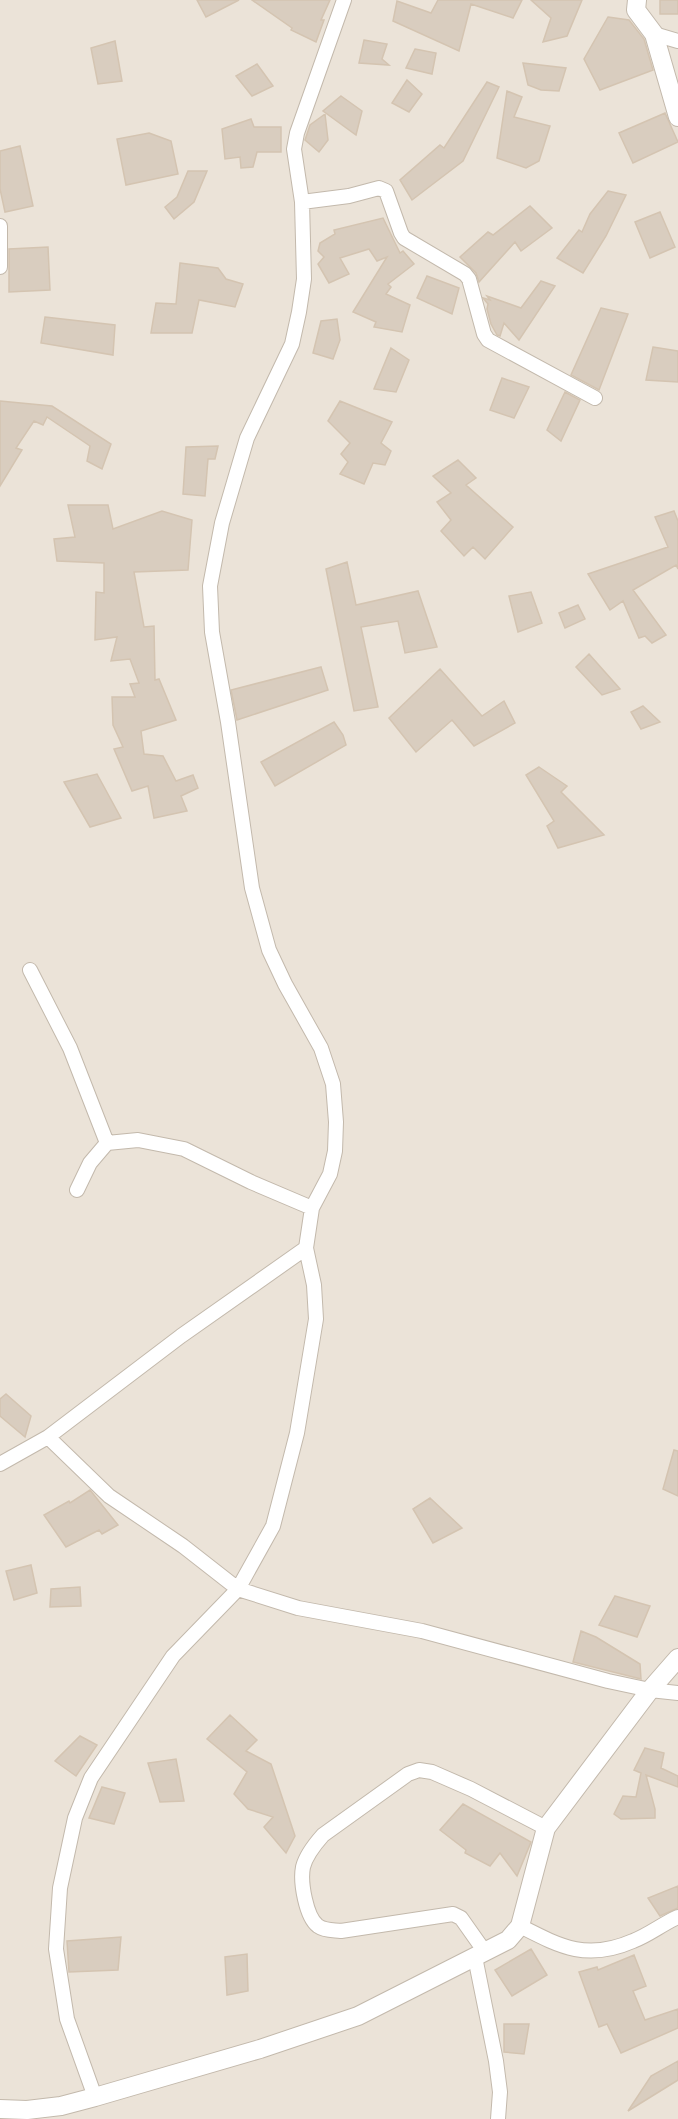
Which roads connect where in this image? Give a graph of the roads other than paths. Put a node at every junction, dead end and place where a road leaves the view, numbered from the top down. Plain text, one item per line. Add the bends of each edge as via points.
1 (344, 0) edge
2 (637, 0) edge
3 (654, 34) junction
4 (678, 40) edge
5 (678, 117) edge
6 (302, 202) junction
7 (0, 226) edge
8 (0, 267) edge
9 (595, 398) dead end
10 (30, 970) dead end
11 (107, 1143) junction
12 (77, 1190) dead end
13 (312, 1208) junction
14 (306, 1248) junction
15 (48, 1437) junction
16 (0, 1464) edge
17 (238, 1589) junction
18 (678, 1658) edge
19 (650, 1690) junction
20 (678, 1693) edge
21 (546, 1828) junction
22 (678, 1917) edge
23 (520, 1926) junction
24 (480, 1955) junction
25 (95, 2097) junction
26 (0, 2109) edge
27 (63, 2113) edge
28 (498, 2119) edge

1 - 6 street via 297,133 294,149
2 - 3 street via 636,10
3 - 4 street
3 - 5 street
6 - 9 street via 379,188 386,191 404,238 469,279 488,340
6 - 13 street via 304,279 292,344 247,438 222,523 210,586 212,632 252,888 269,950 321,1048 333,1084 335,1151 330,1174
7 - 8 street
10 - 11 street via 70,1048
11 - 12 street via 90,1163
11 - 13 street via 138,1140 184,1149
13 - 14 street
14 - 15 street
14 - 17 street via 316,1319 297,1433 273,1526
15 - 16 street
15 - 17 street via 109,1496
17 - 19 street via 298,1608 422,1632
17 - 25 street via 173,1656 91,1778 75,1818 60,1888 56,1949 67,2019
18 - 19 street
19 - 20 street
19 - 21 street
21 - 23 street
21 - 24 street via 471,1789 419,1770 323,1835 312,1848 303,1866 302,1886 316,1925 341,1931 453,1914 461,1918
22 - 23 street via 634,1941 596,1951 558,1946
23 - 24 street via 508,1940
24 - 25 street via 358,2016
24 - 28 street via 500,2092
25 - 27 street
26 - 27 street

